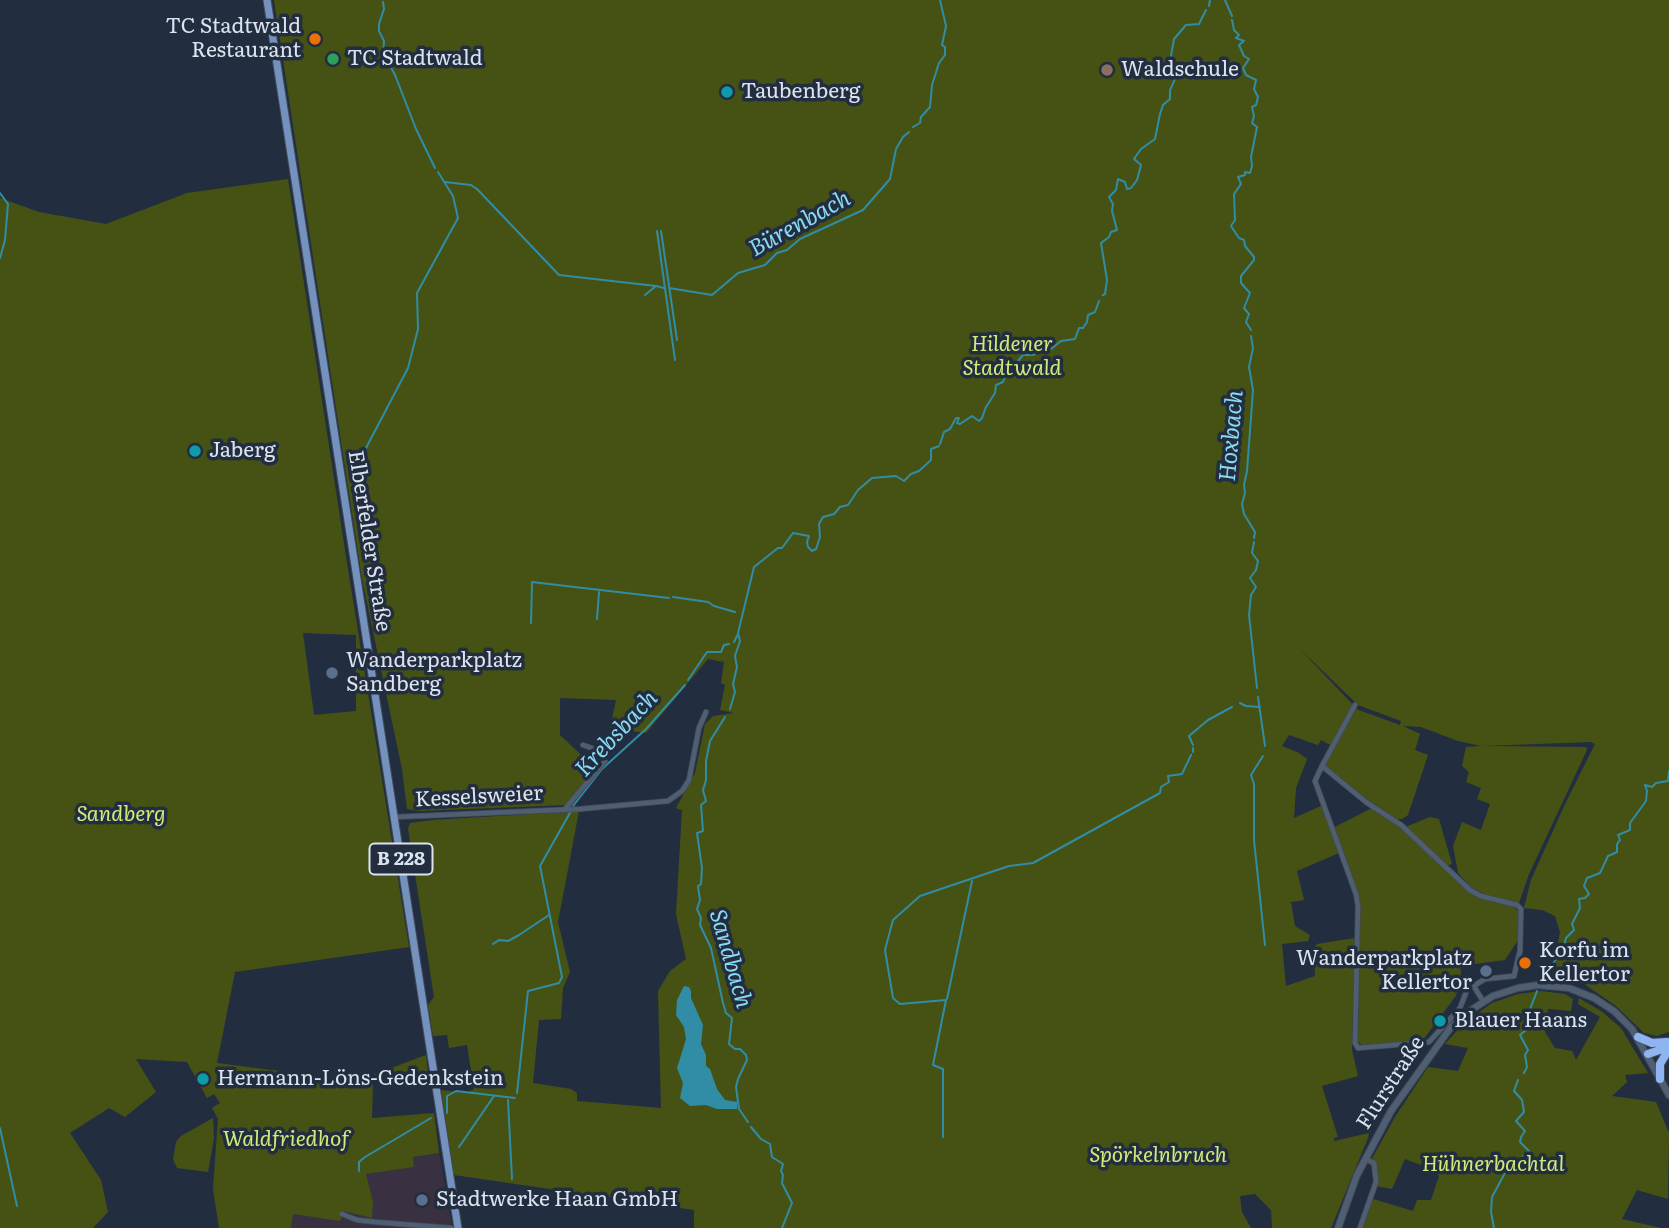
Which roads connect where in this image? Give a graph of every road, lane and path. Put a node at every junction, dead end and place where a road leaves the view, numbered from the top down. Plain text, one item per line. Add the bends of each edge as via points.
1 (267, 0) edge
2 (1355, 705) dead end
3 (706, 712) dead end
4 (583, 745) dead end
5 (1322, 766) junction
6 (564, 809) junction
7 (395, 817) junction
8 (1474, 985) junction
9 (1483, 1001) junction
10 (1638, 1037) junction
11 (1668, 1045) edge
12 (1647, 1052) junction
13 (1660, 1079) junction
14 (1669, 1095) edge
15 (1365, 1158) junction
16 (342, 1214) dead end
17 (451, 1228) edge
18 (458, 1228) edge
19 (1338, 1228) edge
20 (1360, 1228) edge

1 - 7 main road, Elberfelder Straße / B 228
2 - 5 street
3 - 6 street, Kesselsweier via 689,780 676,796 659,803
4 - 6 street, Kesselsweier via 603,752 605,761
5 - 8 street via 1401,825 1471,890 1521,909 1514,976
5 - 8 street via 1315,781 1358,906 1356,1047 1429,1042
6 - 7 street, Kesselsweier
7 - 18 main road, Elberfelder Straße / B 228
8 - 9 street
9 - 10 main road, Flurstraße via 1528,985 1569,988 1602,1003
9 - 15 main road, Flurstraße via 1439,1041
10 - 11 highway
10 - 12 main road, Flurstraße
11 - 12 highway
11 - 13 highway
12 - 13 main road, Flurstraße
13 - 14 main road, Flurstraße
15 - 19 main road, Flurstraße
15 - 20 street via 1374,1163 1376,1182
16 - 17 street via 357,1220

